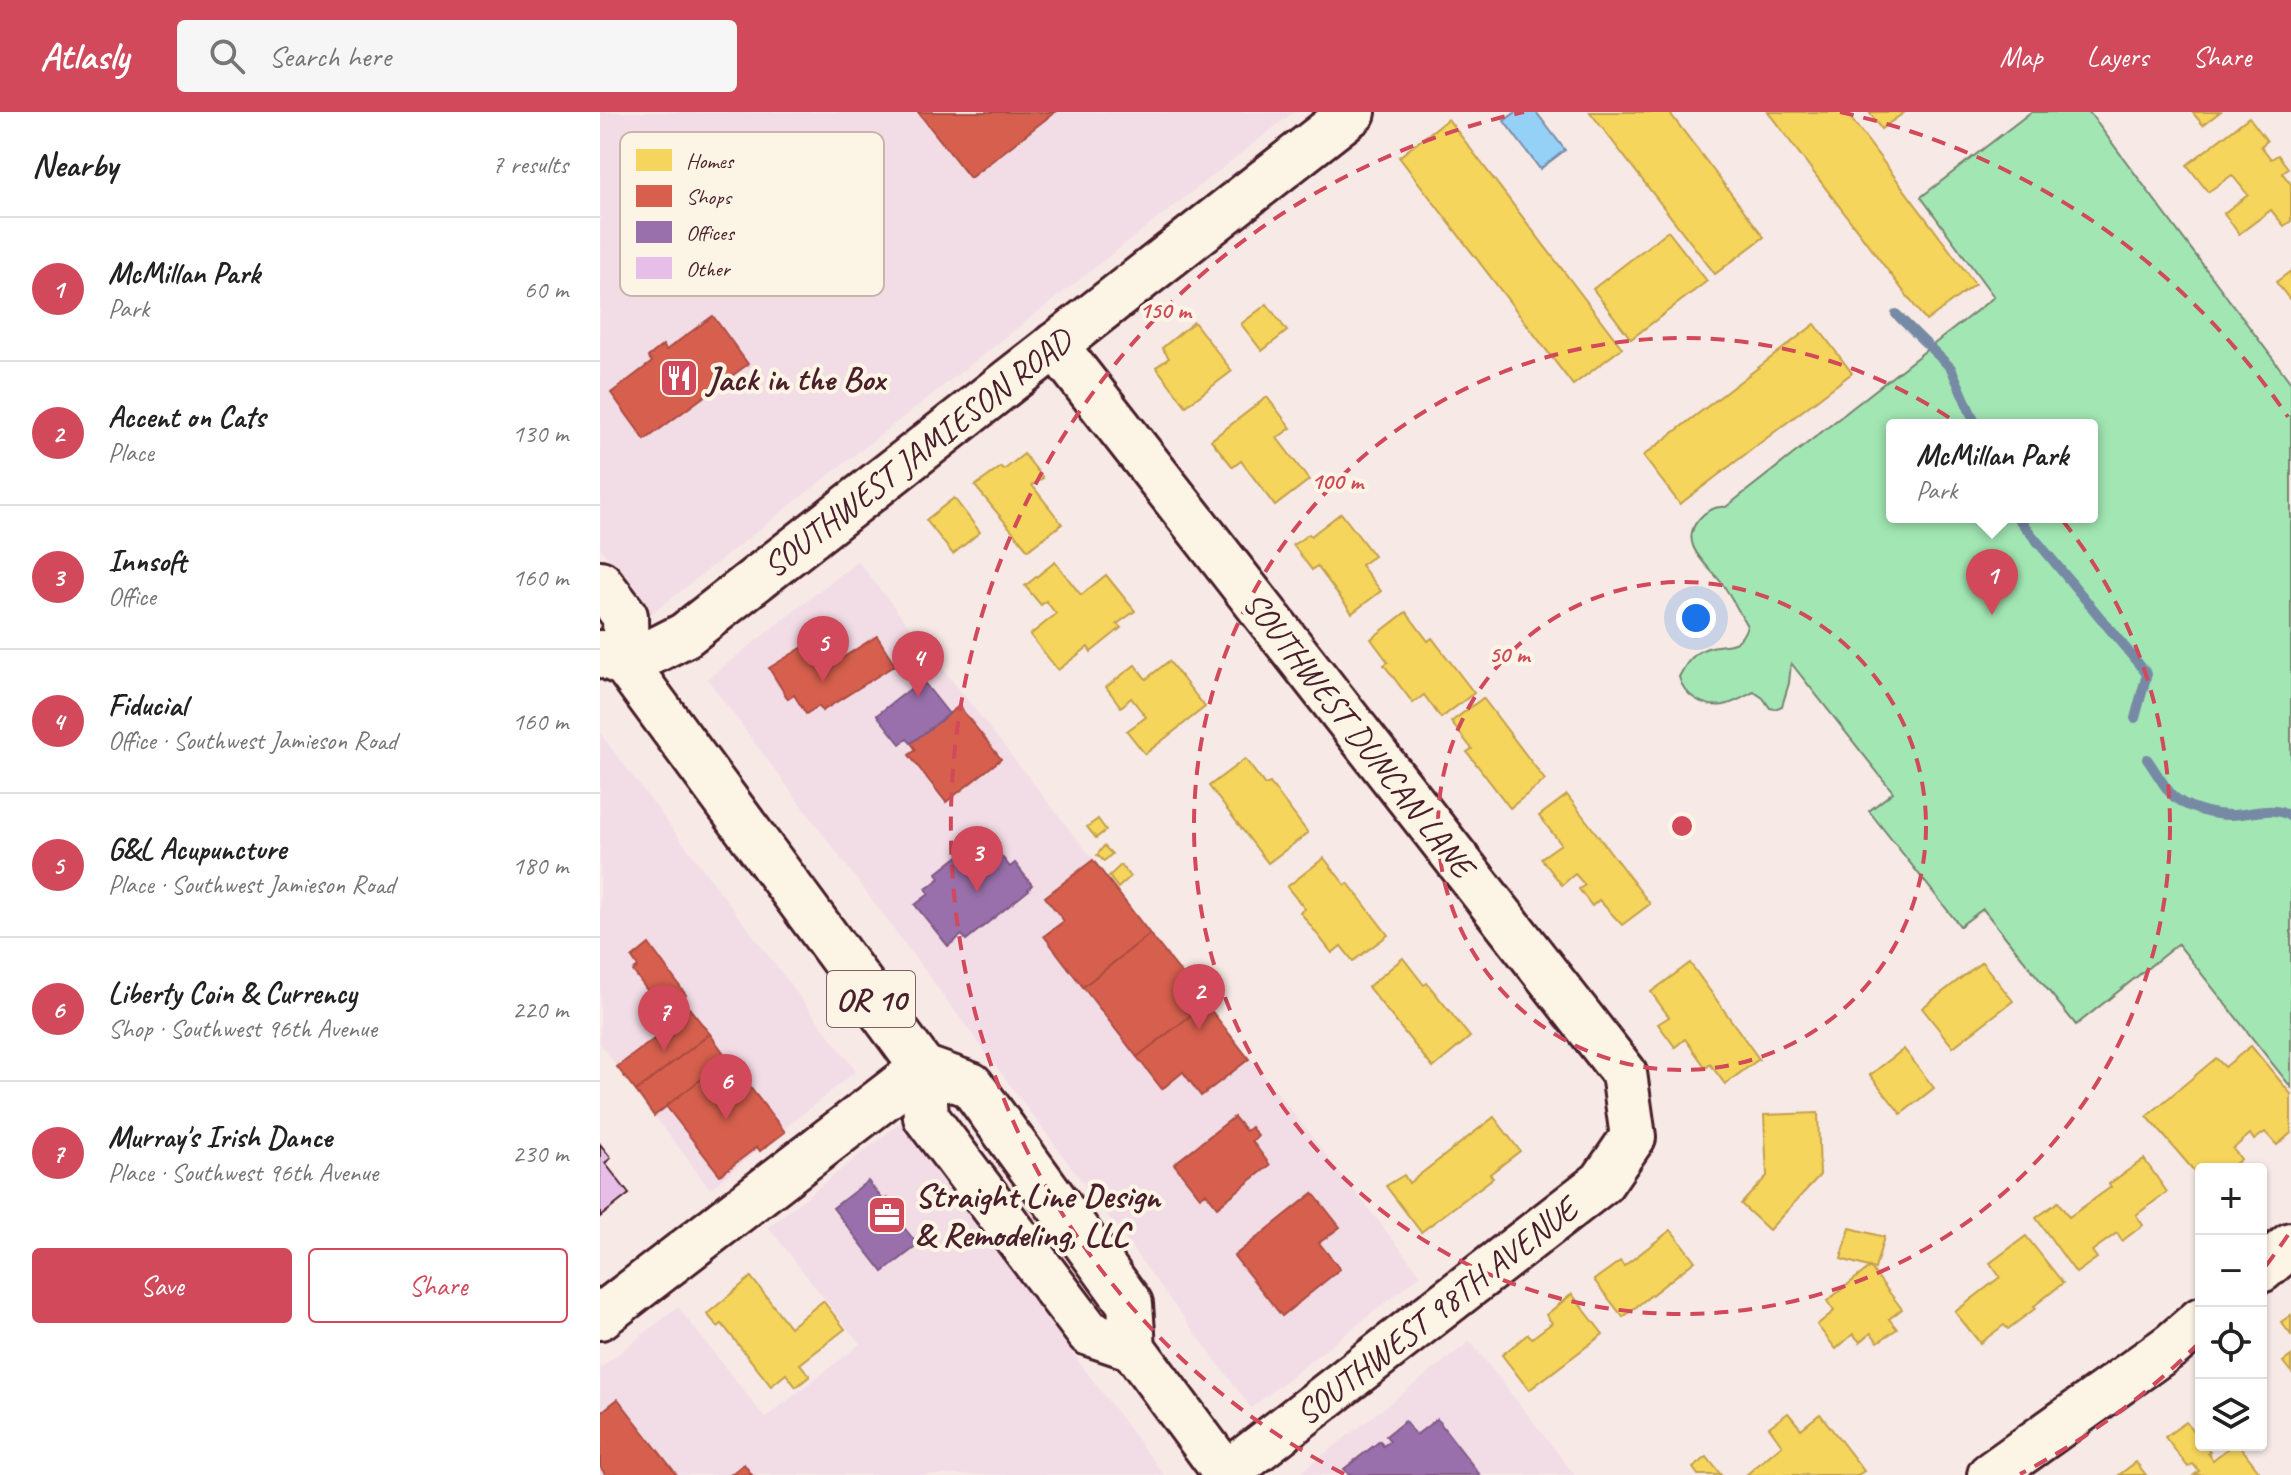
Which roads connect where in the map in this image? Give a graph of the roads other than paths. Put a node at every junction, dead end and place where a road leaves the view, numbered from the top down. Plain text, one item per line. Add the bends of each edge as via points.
1 (1353, 112) edge
2 (1055, 345) junction
3 (600, 583) edge
4 (613, 659) edge
5 (923, 1068) junction
6 (1633, 1137) joint
7 (2291, 1245) edge
8 (2267, 1265) edge
9 (600, 1317) edge
10 (2195, 1325) edge
11 (1226, 1474) edge
12 (1990, 1475) edge

1 - 2 street, SOUTHWEST JAMIESON ROAD
2 - 4 street, SOUTHWEST JAMIESON ROAD via 685,635
2 - 6 street, SOUTHWEST DUNCAN LANE via 1624,1073
3 - 4 street via 625,616
4 - 5 street, OR 10
5 - 9 street
5 - 11 street, OR 10 via 971,1085 1130,1304 1133,1348
6 - 11 street, SOUTHWEST 98TH AVENUE via 1602,1182
7 - 8 street
10 - 12 street

